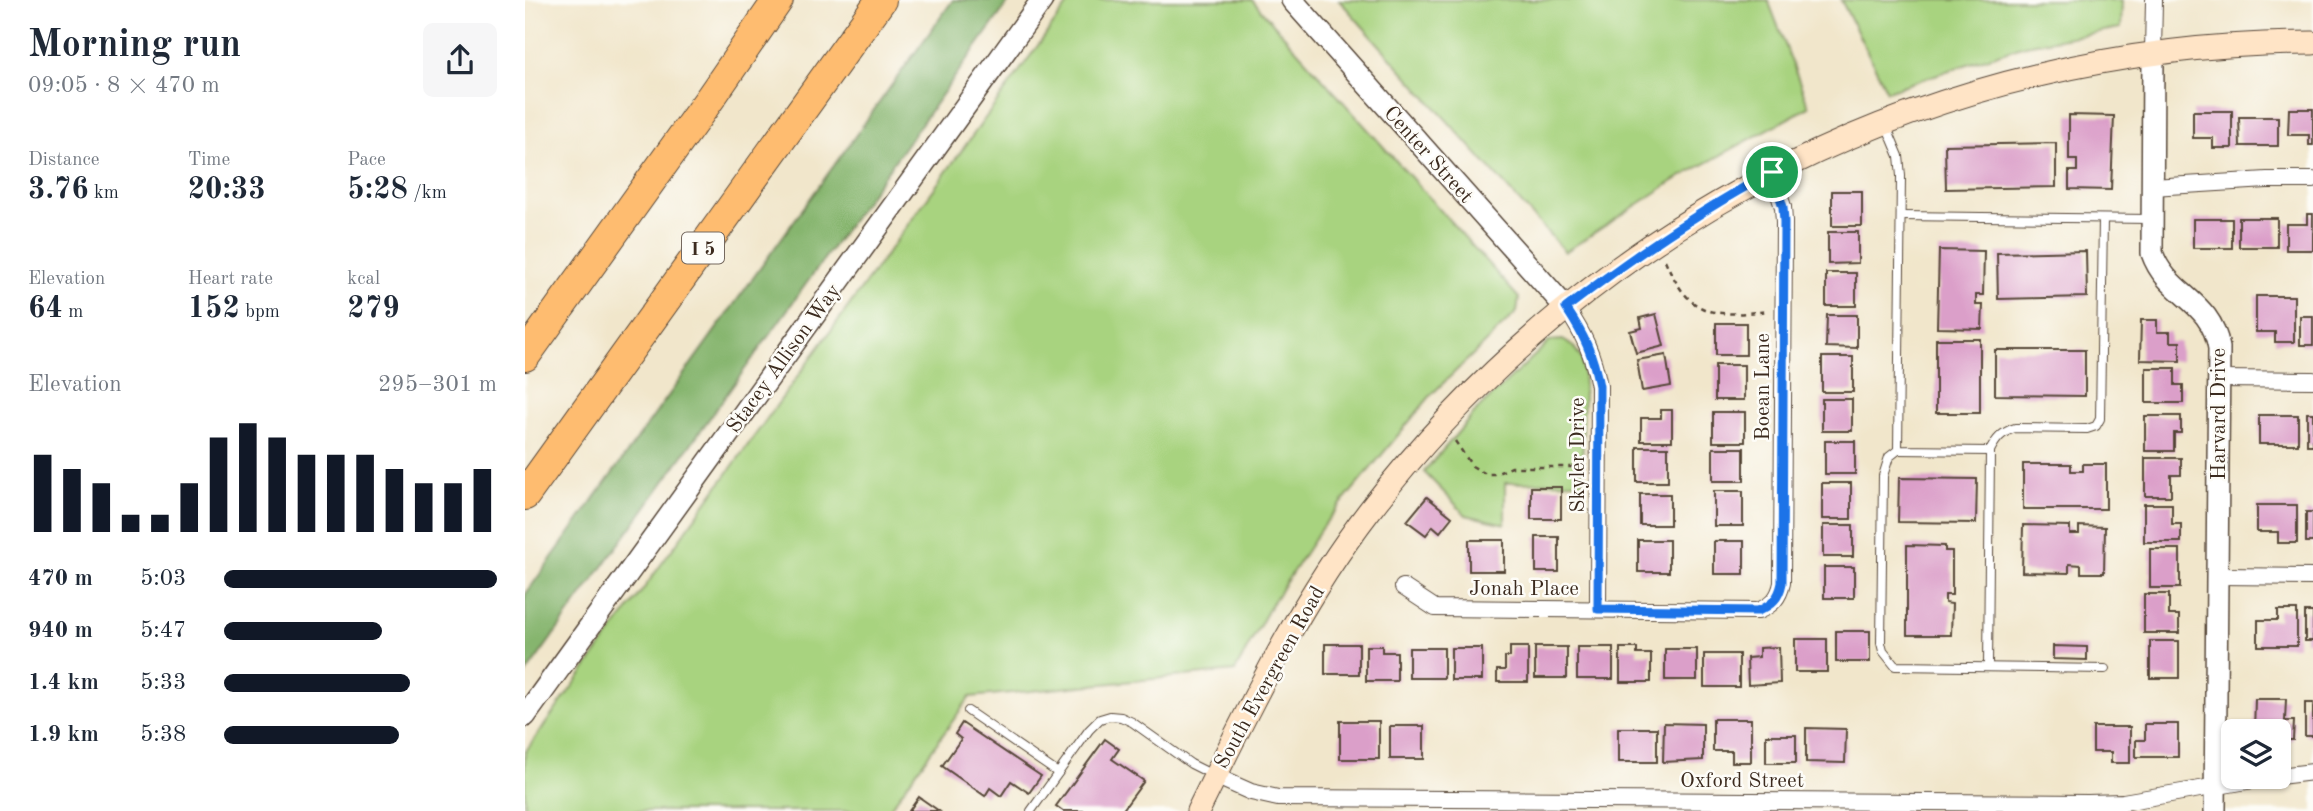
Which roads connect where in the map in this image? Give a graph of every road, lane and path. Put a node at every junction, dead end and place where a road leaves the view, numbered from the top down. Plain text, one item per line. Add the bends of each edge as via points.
1 (778, 0) edge
2 (881, 0) edge
3 (1042, 0) edge
4 (1292, 0) edge
5 (2154, 0) edge
6 (2313, 43) edge
7 (2153, 53) junction
8 (1884, 123) junction
9 (1772, 172) junction
10 (2313, 180) edge
11 (2152, 187) junction
12 (1901, 216) junction
13 (2103, 219) junction
14 (2151, 219) junction
15 (1657, 241) junction
16 (1566, 308) junction
17 (1784, 309) junction
18 (525, 356) edge
19 (2219, 379) junction
20 (2313, 380) edge
21 (1441, 426) junction
22 (1898, 450) junction
23 (1990, 450) junction
24 (1598, 467) junction
25 (525, 495) edge
26 (2218, 576) junction
27 (2313, 577) edge
28 (1403, 587) dead end
29 (1774, 602) joint
30 (1598, 609) junction
31 (1988, 667) junction
32 (2105, 669) dead end
33 (968, 710) dead end
34 (525, 716) edge
35 (2313, 772) edge
36 (1058, 773) junction
37 (2291, 775) edge
38 (1215, 776) junction
39 (2221, 786) edge
40 (2215, 787) junction
41 (1528, 805) edge
42 (1031, 811) edge
43 (1198, 811) edge
44 (2215, 811) edge

1 - 18 highway
2 - 25 highway, I 5
3 - 34 street, Stacey Allison Way
4 - 16 street, Center Street
5 - 7 street, Harvard Drive
6 - 7 main road, South Evergreen Road
7 - 8 main road, South Evergreen Road via 1986,88
7 - 11 street, Harvard Drive
8 - 9 main road, South Evergreen Road
8 - 12 lane via 1899,156
9 - 15 main road, South Evergreen Road
9 - 17 street, Boean Lane via 1783,207
10 - 11 street
11 - 14 street, Harvard Drive
12 - 13 lane
12 - 22 lane
13 - 14 lane
13 - 23 lane via 2100,419 2087,429 2006,430
14 - 19 street, Harvard Drive via 2156,265 2210,319 2216,333
15 - 16 main road, South Evergreen Road
15 - 17 path via 1673,279 1698,307 1733,314
16 - 21 main road, South Evergreen Road
16 - 24 street, Skyler Drive via 1594,359 1599,386
17 - 29 street, Boean Lane via 1782,583
19 - 20 street
19 - 26 street, Harvard Drive
21 - 24 path via 1472,466 1486,474 1512,467
21 - 38 main road, South Evergreen Road via 1368,512 1324,576 1287,635
22 - 23 lane
22 - 31 lane via 1889,457 1883,476 1883,651 1895,666
23 - 31 lane
24 - 30 street, Skyler Drive
26 - 27 street
26 - 40 street, Harvard Drive
28 - 30 street, Jonah Place via 1435,608
29 - 30 street, Jonah Place via 1758,611
31 - 32 lane
33 - 36 lane
35 - 37 street
36 - 38 lane via 1089,730 1110,716 1132,722
36 - 42 lane
38 - 41 street, Oxford Street via 1278,798
38 - 43 main road, South Evergreen Road
39 - 40 street, Oxford Street
40 - 41 street, Oxford Street via 2088,803
40 - 44 street, Harvard Drive

